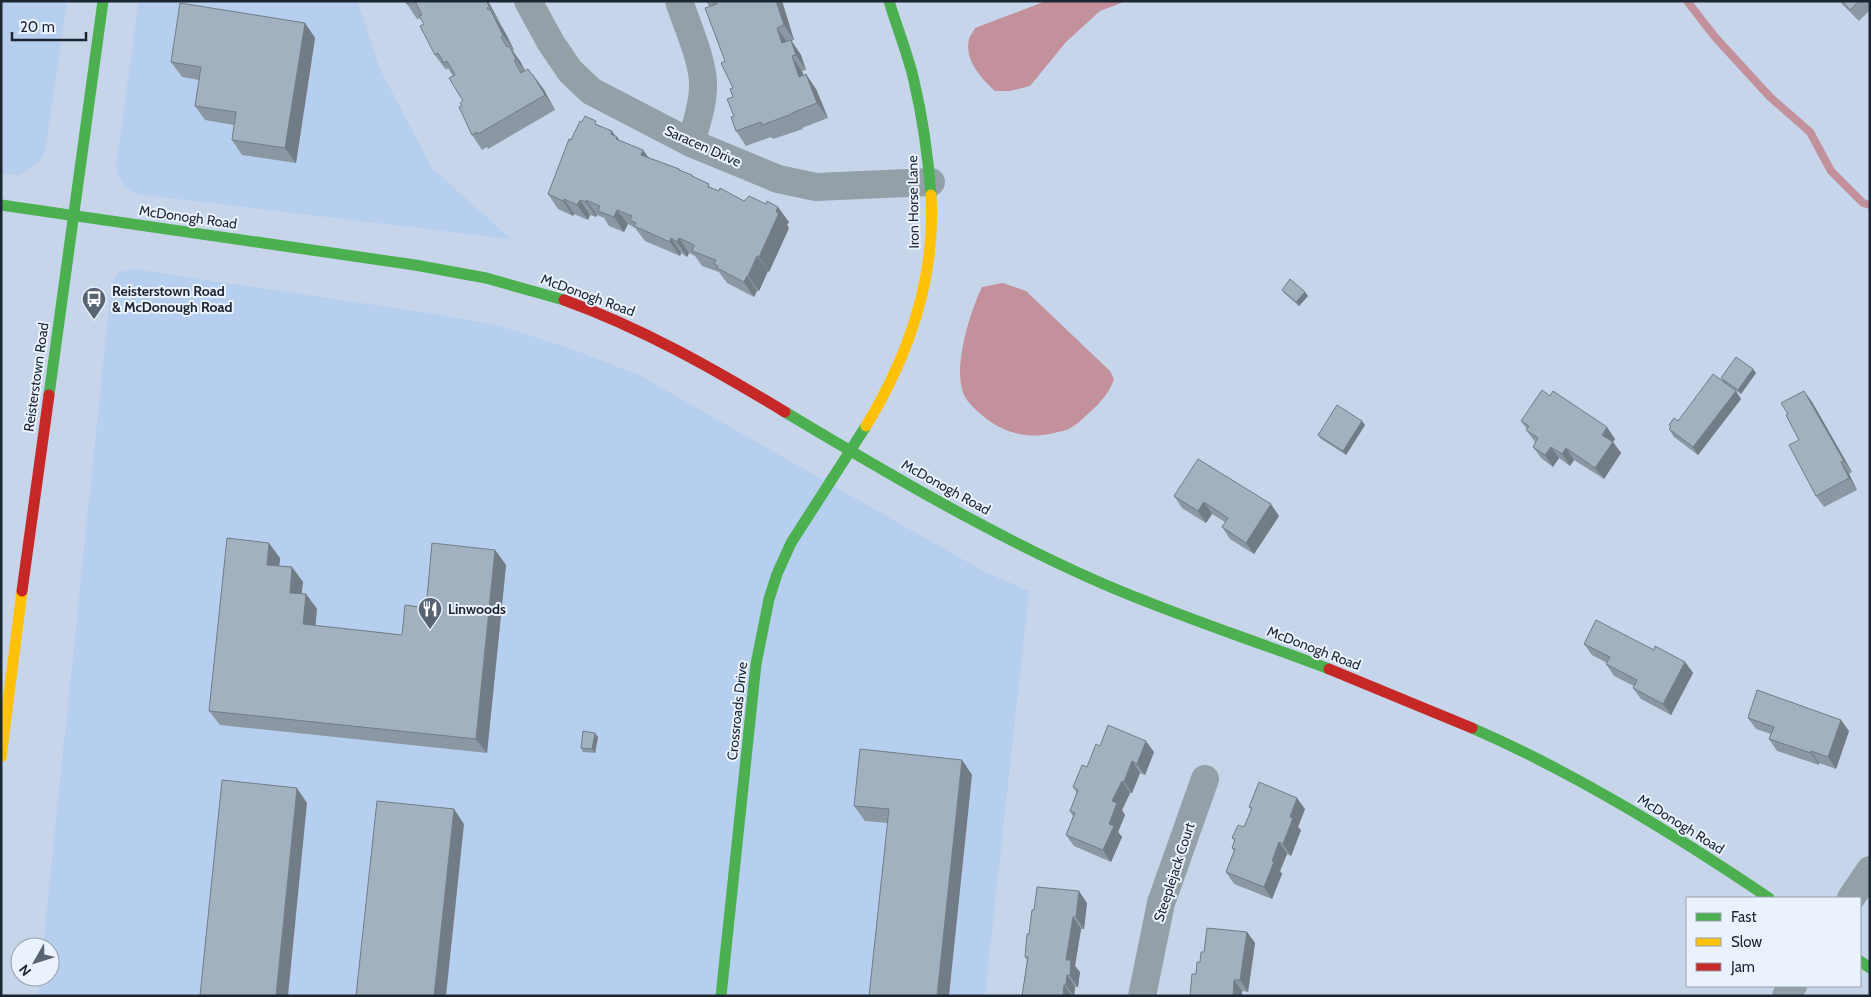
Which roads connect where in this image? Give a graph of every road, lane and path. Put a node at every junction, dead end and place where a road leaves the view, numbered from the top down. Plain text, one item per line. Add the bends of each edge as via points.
1 (103, 1) edge
2 (528, 1) edge
3 (679, 1) edge
4 (889, 1) edge
5 (691, 143) junction
6 (931, 182) junction
7 (1, 205) edge
8 (74, 216) junction
9 (850, 450) junction
10 (1, 757) edge
11 (1205, 779) dead end
12 (1870, 870) edge
13 (1768, 897) edge
14 (1852, 897) edge
15 (722, 996) edge
16 (1142, 996) edge

1 - 8 main road, Reisterstown Road
2 - 5 street, Saracen Drive via 550,43 591,91
3 - 5 street via 703,84
4 - 6 main road, Iron Horse Lane via 914,80 925,130
5 - 6 street, Saracen Drive via 778,179 816,187
6 - 9 main road, Iron Horse Lane via 929,263 918,311 907,346 886,391
7 - 8 main road, McDonogh Road
8 - 9 main road, McDonogh Road via 478,276 550,295 652,336
8 - 10 main road, Reisterstown Road
9 - 13 main road, McDonogh Road via 1045,558 1126,593 1440,713 1506,743 1660,827
9 - 15 main road, Crossroads Drive via 796,532 781,563 763,627 756,664
11 - 16 street, Steeplejack Court via 1161,903
12 - 14 street

